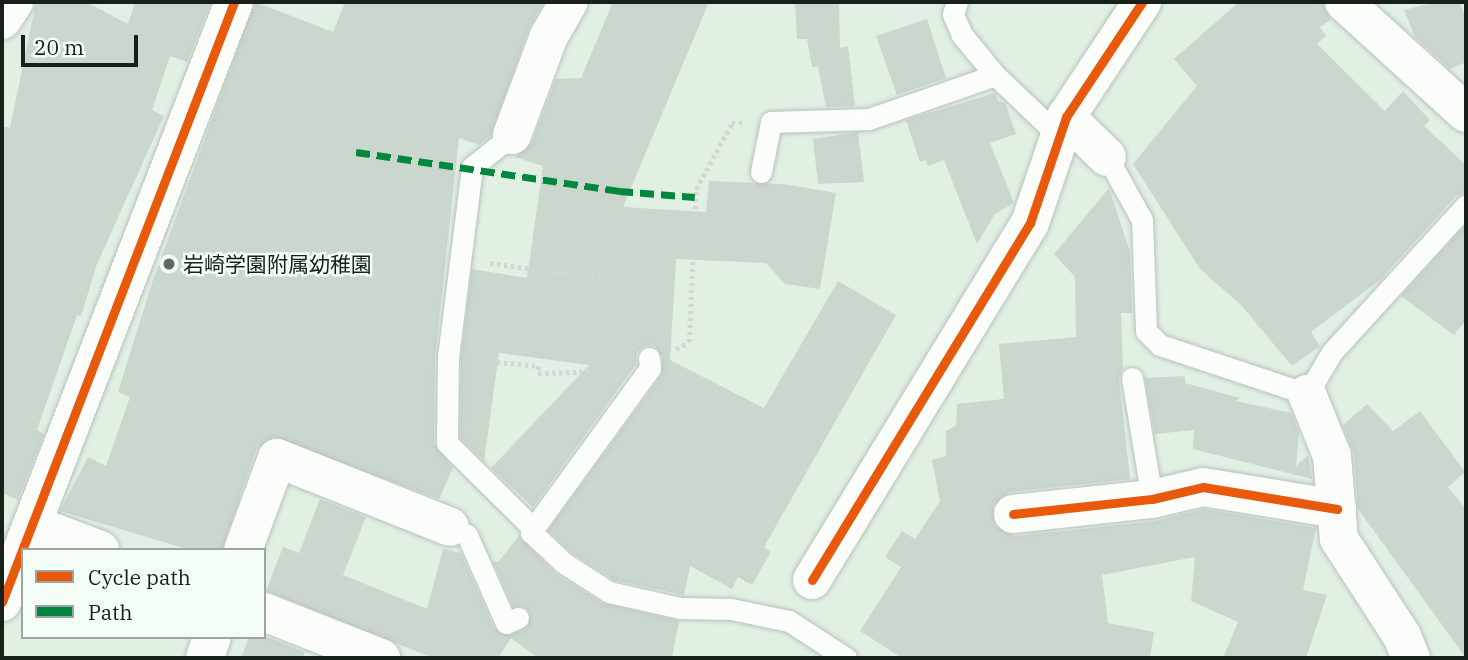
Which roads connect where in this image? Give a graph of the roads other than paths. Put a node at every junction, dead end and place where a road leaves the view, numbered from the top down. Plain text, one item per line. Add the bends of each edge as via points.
1 (14, 2) edge
2 (234, 2) edge
3 (569, 2) edge
4 (957, 2) edge
5 (1142, 2) edge
6 (1344, 2) edge
7 (2, 20) edge
8 (995, 75) junction
9 (1466, 113) edge
10 (1063, 127) junction
11 (513, 135) joint
12 (1107, 157) joint
13 (761, 172) dead end
14 (1466, 205) edge
15 (649, 363) road end
16 (1132, 378) dead end
17 (1307, 394) junction
18 (1152, 499) junction
19 (1336, 509) junction
20 (1013, 513) dead end
21 (32, 524) junction
22 (450, 527) joint
23 (534, 529) junction
24 (23, 548) edge
25 (95, 548) edge
26 (244, 548) edge
27 (21, 553) edge
28 (812, 580) dead end
29 (2, 602) edge
30 (266, 613) edge
31 (518, 618) dead end
32 (211, 639) edge
33 (205, 658) edge
34 (380, 658) edge
35 (846, 658) edge
36 (1411, 658) edge

1 - 7 street
2 - 21 street
3 - 11 street via 549,36
4 - 8 lane via 953,14 962,35
5 - 10 street
6 - 9 street
8 - 10 lane
8 - 13 lane via 869,119 771,122
10 - 12 street
10 - 28 street via 1030,223
11 - 23 lane via 471,167 448,357 447,443
12 - 17 lane via 1142,220 1146,331 1160,345
14 - 17 lane via 1332,352
15 - 23 lane
16 - 18 lane
17 - 19 street via 1332,456
18 - 19 street via 1203,487
18 - 20 street
19 - 36 street via 1339,539
21 - 24 street
21 - 25 street
22 - 26 street via 277,458
22 - 31 lane via 467,535 506,623
23 - 35 lane via 531,533 564,563 609,592 680,608 731,609 789,621
27 - 29 street
30 - 34 street
32 - 33 street

